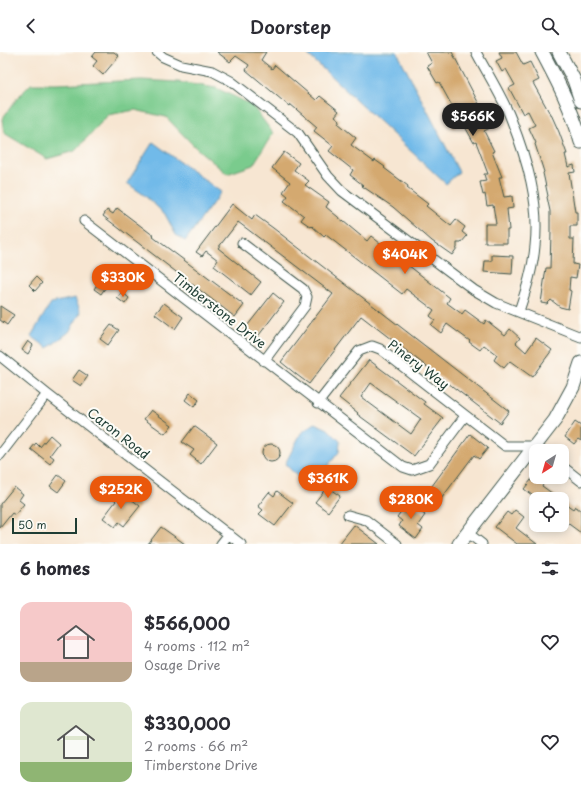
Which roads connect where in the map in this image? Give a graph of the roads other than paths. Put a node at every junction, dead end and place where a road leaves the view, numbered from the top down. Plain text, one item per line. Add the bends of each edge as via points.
1 (157, 52) edge
2 (476, 52) edge
3 (542, 52) edge
4 (559, 52) edge
5 (577, 78) edge
6 (561, 87) junction
7 (581, 101) edge
8 (581, 142) edge
9 (84, 221) dead end
10 (242, 243) dead end
11 (519, 311) junction
12 (581, 337) edge
13 (0, 356) edge
14 (264, 361) junction
15 (581, 363) edge
16 (47, 394) junction
17 (318, 403) junction
18 (465, 416) junction
19 (541, 444) edge
20 (529, 447) edge
21 (0, 455) edge
22 (529, 460) edge
23 (569, 472) edge
24 (581, 481) edge
25 (348, 515) dead end
26 (468, 533) junction
27 (229, 534) junction
28 (222, 544) edge
29 (241, 544) edge
30 (396, 544) edge
31 (459, 544) edge
32 (482, 544) edge

1 - 11 street via 181,65 212,71 232,81 298,133 328,176 342,191 474,290 496,303
2 - 11 street via 511,118 532,179 536,214 535,246 530,278
3 - 6 main road
4 - 5 main road
5 - 6 street
5 - 7 main road
6 - 8 main road
9 - 14 street, Timberstone Drive
10 - 14 street via 303,289 307,297 305,306
11 - 12 street
13 - 16 street, Caron Road
14 - 17 street
15 - 19 main road via 569,396
16 - 21 street
16 - 27 street, Caron Road
17 - 18 street via 403,467 412,470 429,464
17 - 18 street, Pinery Way via 359,351 372,346 380,349
18 - 20 street, Pinery Way via 505,446
22 - 26 main road
23 - 24 street
25 - 30 street via 366,520
26 - 31 main road
26 - 32 street
27 - 28 street
27 - 29 street, Caron Road

